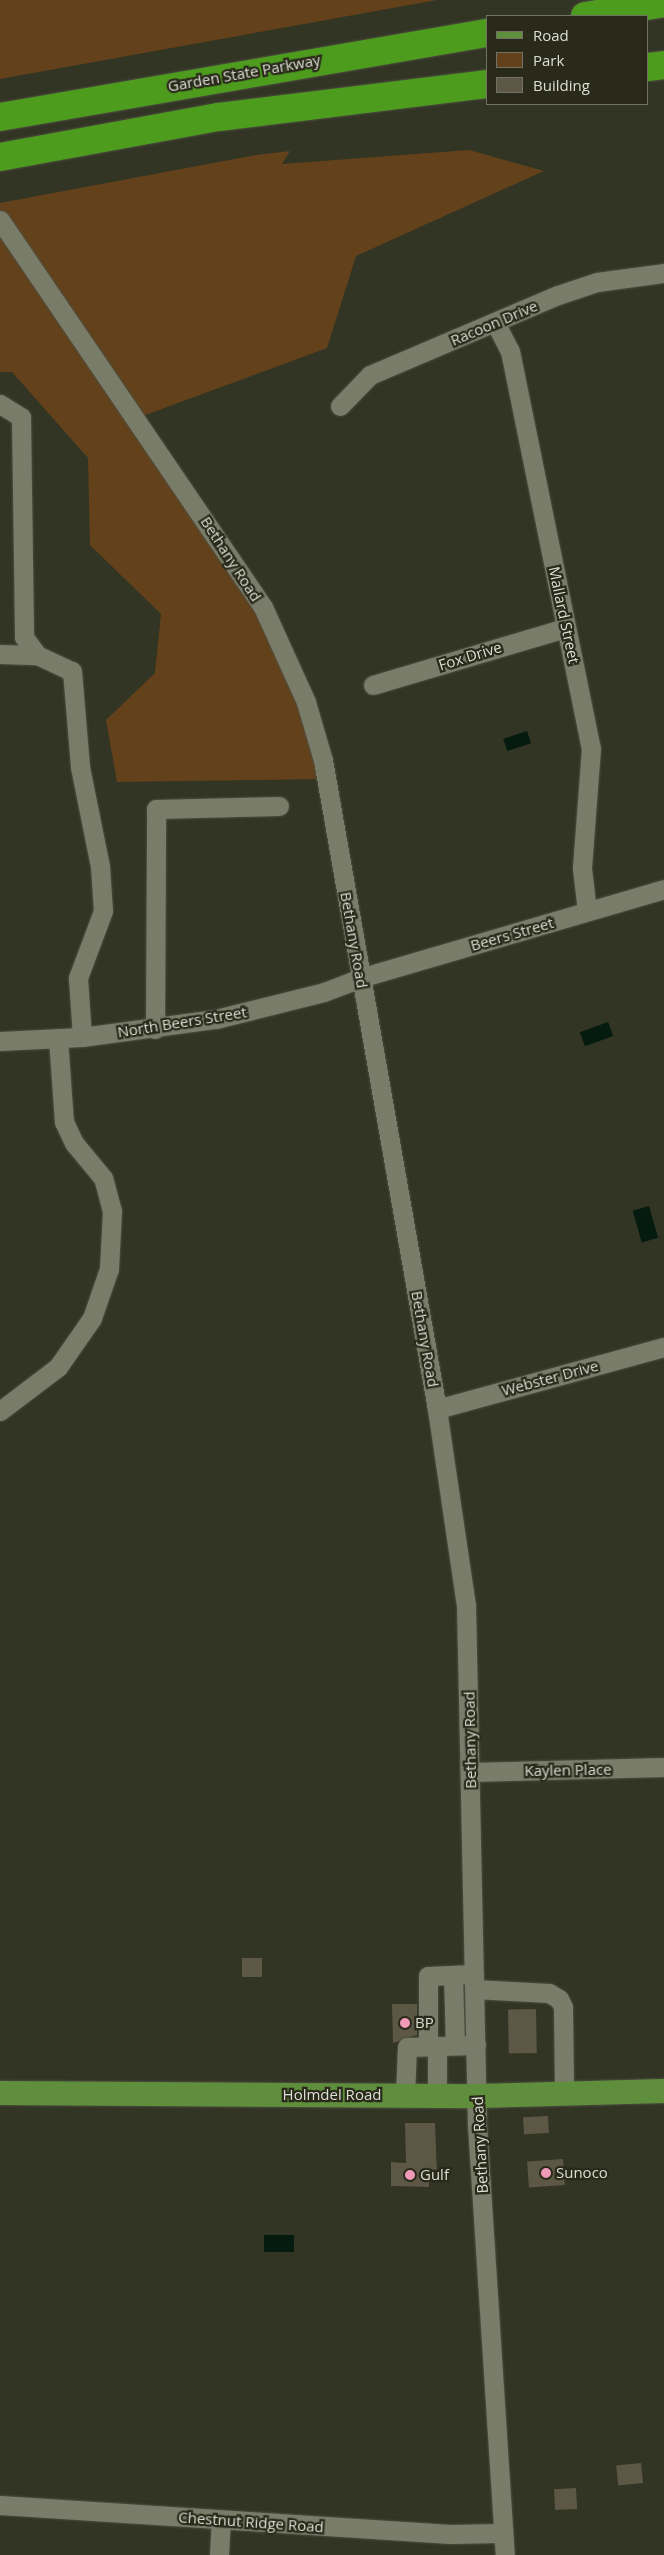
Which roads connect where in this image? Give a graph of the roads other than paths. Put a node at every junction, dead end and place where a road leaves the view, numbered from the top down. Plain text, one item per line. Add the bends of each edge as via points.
1 (664, 3) edge
2 (591, 15) edge
3 (487, 32) edge
4 (664, 65) edge
5 (649, 67) edge
6 (487, 84) edge
7 (0, 117) edge
8 (0, 158) edge
9 (0, 220) edge
10 (664, 273) edge
11 (496, 324) junction
12 (0, 404) edge
13 (340, 406) dead end
14 (566, 628) junction
15 (0, 654) edge
16 (37, 655) junction
17 (373, 686) dead end
18 (279, 806) dead end
19 (664, 889) edge
20 (587, 911) junction
21 (360, 978) junction
22 (155, 1029) junction
23 (82, 1037) junction
24 (58, 1038) junction
25 (0, 1041) edge
26 (664, 1347) edge
27 (437, 1409) junction
28 (0, 1411) edge
29 (664, 1767) edge
30 (471, 1772) junction
31 (453, 1975) junction
32 (474, 1981) junction
33 (476, 2045) junction
34 (440, 2046) junction
35 (664, 2091) edge
36 (0, 2092) edge
37 (564, 2093) junction
38 (405, 2096) junction
39 (437, 2096) junction
40 (477, 2096) junction
41 (0, 2506) edge
42 (221, 2520) junction
43 (503, 2533) junction
44 (219, 2555) edge
45 (505, 2555) edge

1 - 2 highway
3 - 7 highway, Garden State Parkway
4 - 5 highway
6 - 8 highway via 228,116
9 - 21 street, Bethany Road via 244,576 281,642 323,760
10 - 11 street, Racoon Drive via 579,287
11 - 13 street, Racoon Drive via 370,375
11 - 14 street, Mallard Street via 510,351
12 - 16 street via 20,417 24,637
14 - 17 street, Fox Drive
14 - 20 street, Mallard Street via 593,766 582,868
15 - 16 street
16 - 23 street via 72,671 80,767 100,866 103,911 78,978
18 - 22 street via 156,809
19 - 20 street, Beers Street
20 - 21 street, Beers Street
21 - 22 street, North Beers Street via 324,992
21 - 27 street, Bethany Road
22 - 23 street, North Beers Street
23 - 24 street, North Beers Street
24 - 25 street, North Beers Street
24 - 28 street via 64,1122 74,1143 103,1178 112,1211 109,1269 92,1318 58,1367
26 - 27 street, Webster Drive
27 - 30 street, Bethany Road via 466,1605
29 - 30 street, Kaylen Place
30 - 32 street, Bethany Road
31 - 32 street
31 - 34 street
31 - 34 street via 428,1976
32 - 33 street, Bethany Road
32 - 37 street via 548,1993 559,1999 563,2007
33 - 34 street
33 - 40 street, Bethany Road
34 - 38 street via 406,2047
34 - 39 street
35 - 37 main road, Holmdel Road
36 - 38 main road, Holmdel Road
37 - 40 main road, Holmdel Road
38 - 39 main road, Holmdel Road
39 - 40 main road, Holmdel Road
40 - 43 street, Bethany Road
41 - 42 street, Chestnut Ridge Road
42 - 43 street, Chestnut Ridge Road via 450,2534
42 - 44 street
43 - 45 street, Bethany Road

